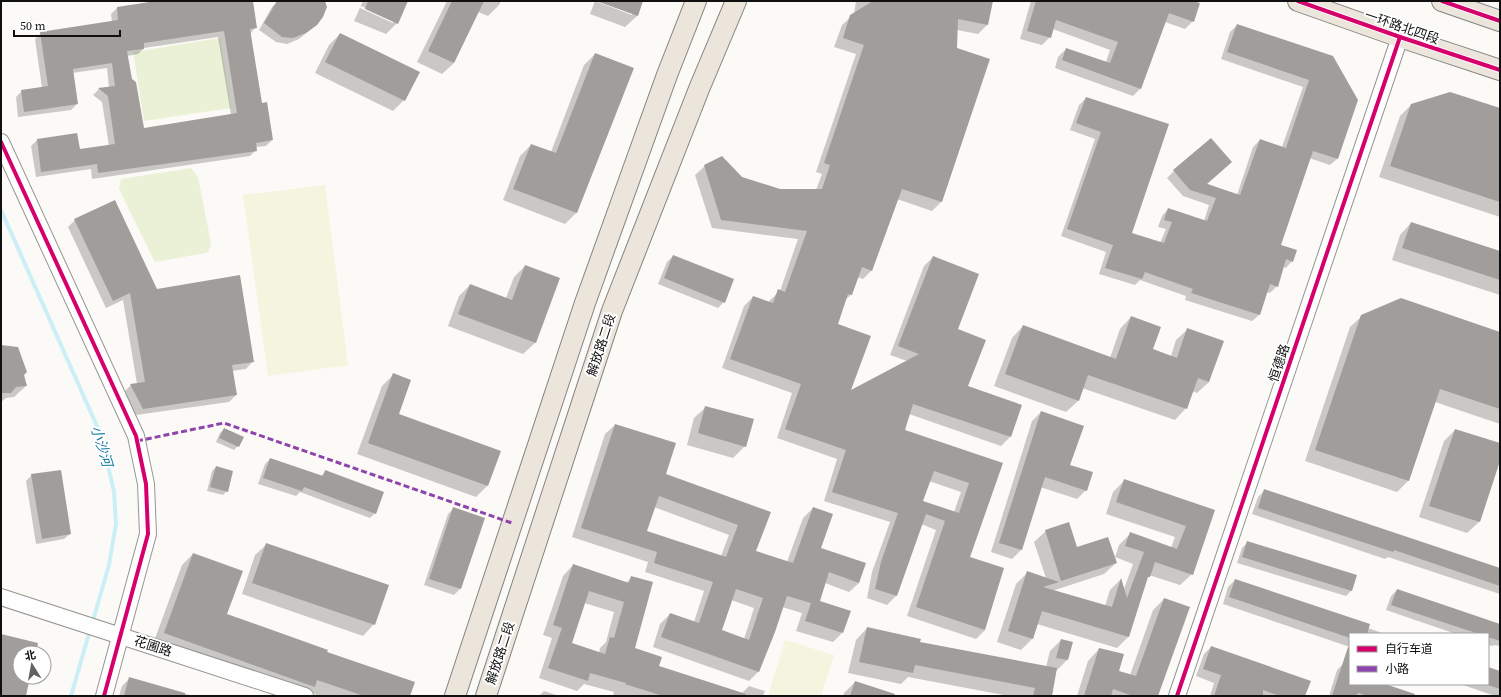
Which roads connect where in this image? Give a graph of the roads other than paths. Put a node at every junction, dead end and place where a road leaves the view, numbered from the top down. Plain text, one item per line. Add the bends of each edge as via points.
1 (696, 1) edge
2 (736, 1) edge
3 (1298, 1) edge
4 (1442, 1) edge
5 (1500, 22) edge
6 (1400, 37) junction
7 (1500, 70) edge
8 (1, 142) edge
9 (1, 597) edge
10 (115, 633) junction
11 (104, 696) edge
12 (306, 696) edge
13 (455, 696) edge
14 (486, 696) edge
15 (1177, 696) edge

1 - 13 main road via 585,303
2 - 14 main road, 解放路二段 via 612,311
3 - 6 main road, 一环路北四段
4 - 5 main road
6 - 7 main road, 一环路北四段
6 - 15 street, 恒德路
8 - 10 street via 136,436 146,484 148,534
9 - 10 street, 花圃路
10 - 11 street
10 - 12 street, 花圃路

